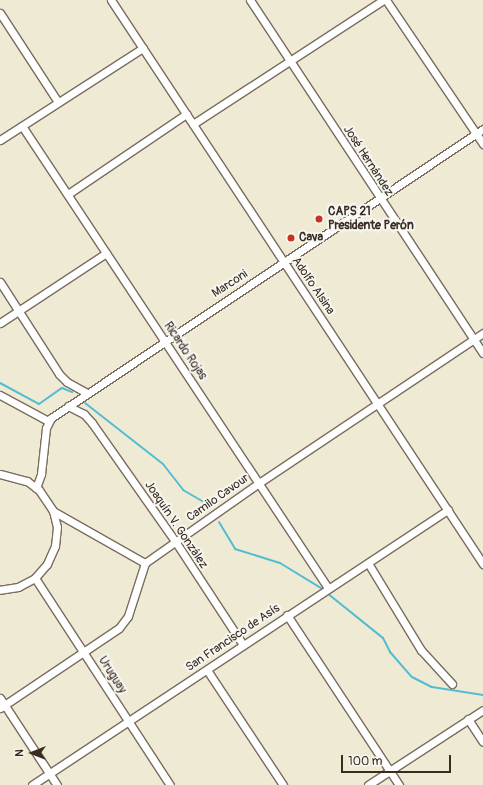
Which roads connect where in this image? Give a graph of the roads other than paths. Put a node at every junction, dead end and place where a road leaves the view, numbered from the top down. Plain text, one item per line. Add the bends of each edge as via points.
1 (112, 0) edge
2 (250, 0) edge
3 (384, 0) edge
4 (0, 12) edge
5 (142, 48) junction
6 (290, 61) junction
7 (58, 102) junction
8 (186, 114) junction
9 (193, 124) junction
10 (22, 126) junction
11 (483, 129) edge
12 (476, 134) junction
13 (0, 140) edge
14 (483, 144) edge
15 (68, 194) junction
16 (379, 197) junction
17 (106, 253) junction
18 (284, 262) junction
19 (0, 282) edge
20 (19, 310) junction
21 (0, 323) edge
22 (483, 333) edge
23 (474, 339) junction
24 (164, 340) junction
25 (483, 353) edge
26 (87, 393) junction
27 (0, 395) edge
28 (378, 404) junction
29 (68, 406) junction
30 (48, 421) junction
31 (0, 474) edge
32 (259, 483) junction
33 (36, 488) junction
34 (448, 510) junction
35 (53, 511) junction
36 (175, 541) junction
37 (146, 563) junction
38 (368, 563) junction
39 (483, 564) edge
40 (35, 578) junction
41 (0, 590) edge
42 (325, 590) junction
43 (287, 615) junction
44 (243, 645) junction
45 (84, 652) junction
46 (207, 670) junction
47 (452, 684) dead end
48 (0, 698) edge
49 (2, 706) edge
50 (483, 710) edge
51 (468, 719) junction
52 (128, 722) junction
53 (483, 742) edge
54 (389, 770) junction
55 (49, 773) junction
56 (32, 785) edge
57 (57, 785) edge
58 (170, 785) edge
59 (283, 785) edge
60 (368, 785) edge
61 (399, 785) edge

1 - 5 street, Adolfo Alsina
2 - 6 street, José Hernández
3 - 6 street
3 - 12 street
4 - 7 street
5 - 7 street
5 - 8 street, Adolfo Alsina
6 - 9 street
6 - 16 street, José Hernández
7 - 10 street
8 - 9 street, Adolfo Alsina
8 - 15 street
9 - 18 street, Adolfo Alsina
10 - 13 street
10 - 15 street, Ricardo Rojas
11 - 12 street, Marconi
12 - 14 street
12 - 16 street, Marconi
15 - 17 street, Ricardo Rojas
16 - 18 street, Marconi
16 - 23 street, José Hernández
17 - 20 street
17 - 24 street, Ricardo Rojas
18 - 24 street, Marconi
18 - 28 street, Adolfo Alsina
19 - 20 street
20 - 21 street
20 - 26 street via 63,379
22 - 23 street, Camilo Cavour
23 - 25 street, José Hernández
23 - 28 street, Camilo Cavour
24 - 26 street, Marconi
24 - 32 street, Ricardo Rojas
26 - 29 street, Marconi
27 - 30 street
28 - 32 street, Camilo Cavour
28 - 34 street, Adolfo Alsina
29 - 30 street, Marconi
29 - 36 street, Joaquín V. González via 84,414 92,423
30 - 33 street via 41,474
31 - 33 street via 12,476
32 - 36 street, Camilo Cavour
32 - 42 street, Ricardo Rojas
33 - 35 street
34 - 38 street, San Francisco de Asís
34 - 39 street, Adolfo Alsina
35 - 37 street
35 - 40 street via 57,527 55,546 48,564
36 - 37 street, Camilo Cavour
36 - 44 street, Joaquín V. González
37 - 45 street via 124,623
38 - 42 street, San Francisco de Asís
38 - 47 street via 421,650
40 - 41 street via 18,587
40 - 45 street, Uruguay
42 - 43 street, San Francisco de Asís
43 - 44 street, San Francisco de Asís
43 - 54 street
44 - 46 street, San Francisco de Asís
45 - 49 street
45 - 52 street, Uruguay
46 - 52 street, San Francisco de Asís
46 - 59 street
48 - 49 street
49 - 55 street
50 - 51 street
51 - 53 street
51 - 54 street
52 - 55 street, San Francisco de Asís
52 - 58 street, Uruguay
54 - 60 street
54 - 61 street
55 - 56 street, San Francisco de Asís
55 - 57 street

